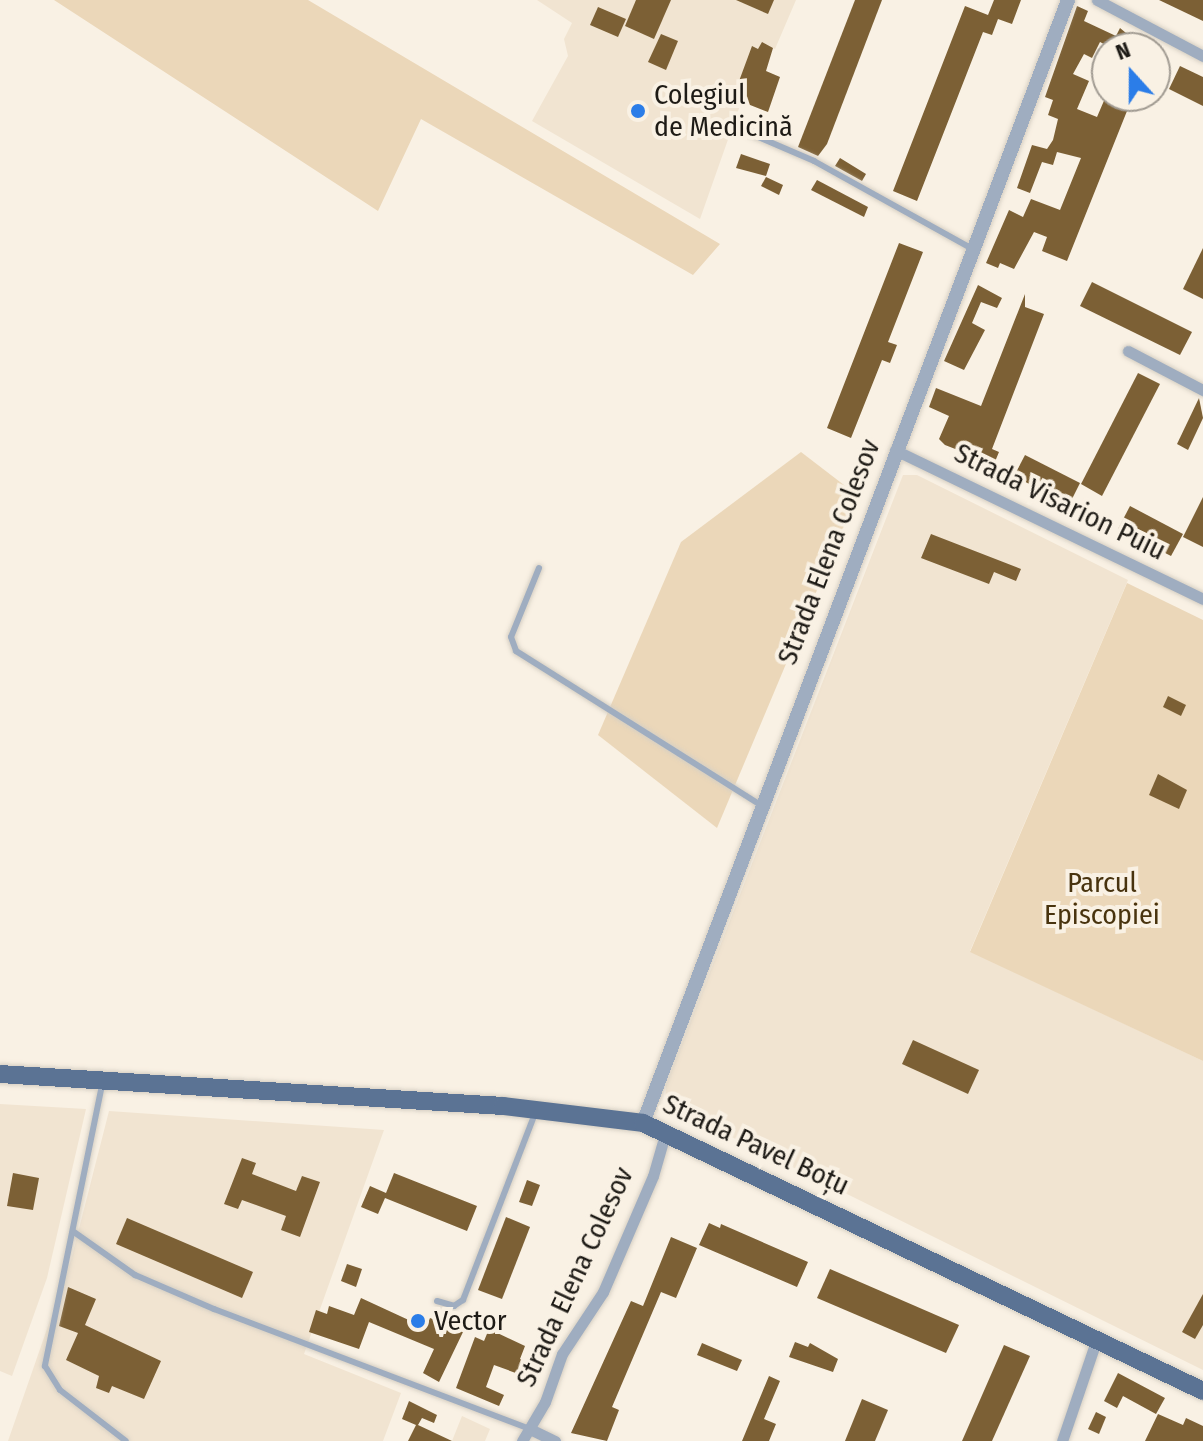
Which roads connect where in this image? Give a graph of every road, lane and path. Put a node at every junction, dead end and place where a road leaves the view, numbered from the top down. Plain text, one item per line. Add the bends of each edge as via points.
1 (1068, 0) edge
2 (1097, 0) edge
3 (1203, 56) edge
4 (749, 133) dead end
5 (971, 248) junction
6 (1128, 351) dead end
7 (1203, 390) edge
8 (895, 450) junction
9 (539, 568) dead end
10 (1203, 599) edge
11 (759, 804) junction
12 (0, 1074) edge
13 (103, 1080) junction
14 (537, 1109) junction
15 (643, 1123) junction
16 (666, 1131) junction
17 (74, 1232) junction
18 (437, 1301) dead end
19 (1097, 1337) junction
20 (1203, 1391) edge
21 (530, 1429) junction
22 (126, 1441) edge
23 (522, 1441) edge
24 (555, 1441) edge
25 (1062, 1441) edge

1 - 5 street, Strada Elena Colesov
2 - 3 street
4 - 5 lane via 814,161
5 - 8 street, Strada Elena Colesov
6 - 7 street
8 - 10 street, Strada Visarion Puiu
8 - 11 street, Strada Elena Colesov
9 - 11 lane via 511,637 516,651
11 - 15 street, Strada Elena Colesov
12 - 13 main road, Strada Pavel Boțu
13 - 14 main road, Strada Pavel Boțu
13 - 17 lane
14 - 15 main road, Strada Pavel Boțu
14 - 18 lane via 463,1300 454,1306
15 - 16 main road, Strada Pavel Boțu
16 - 19 main road, Strada Pavel Boțu
16 - 21 street, Strada Elena Colesov via 607,1284 562,1354
17 - 21 lane via 135,1275
17 - 22 lane via 65,1250 45,1366 60,1390
19 - 20 main road, Strada Pavel Boțu
19 - 25 street
21 - 23 street, Strada Elena Colesov
21 - 24 street

